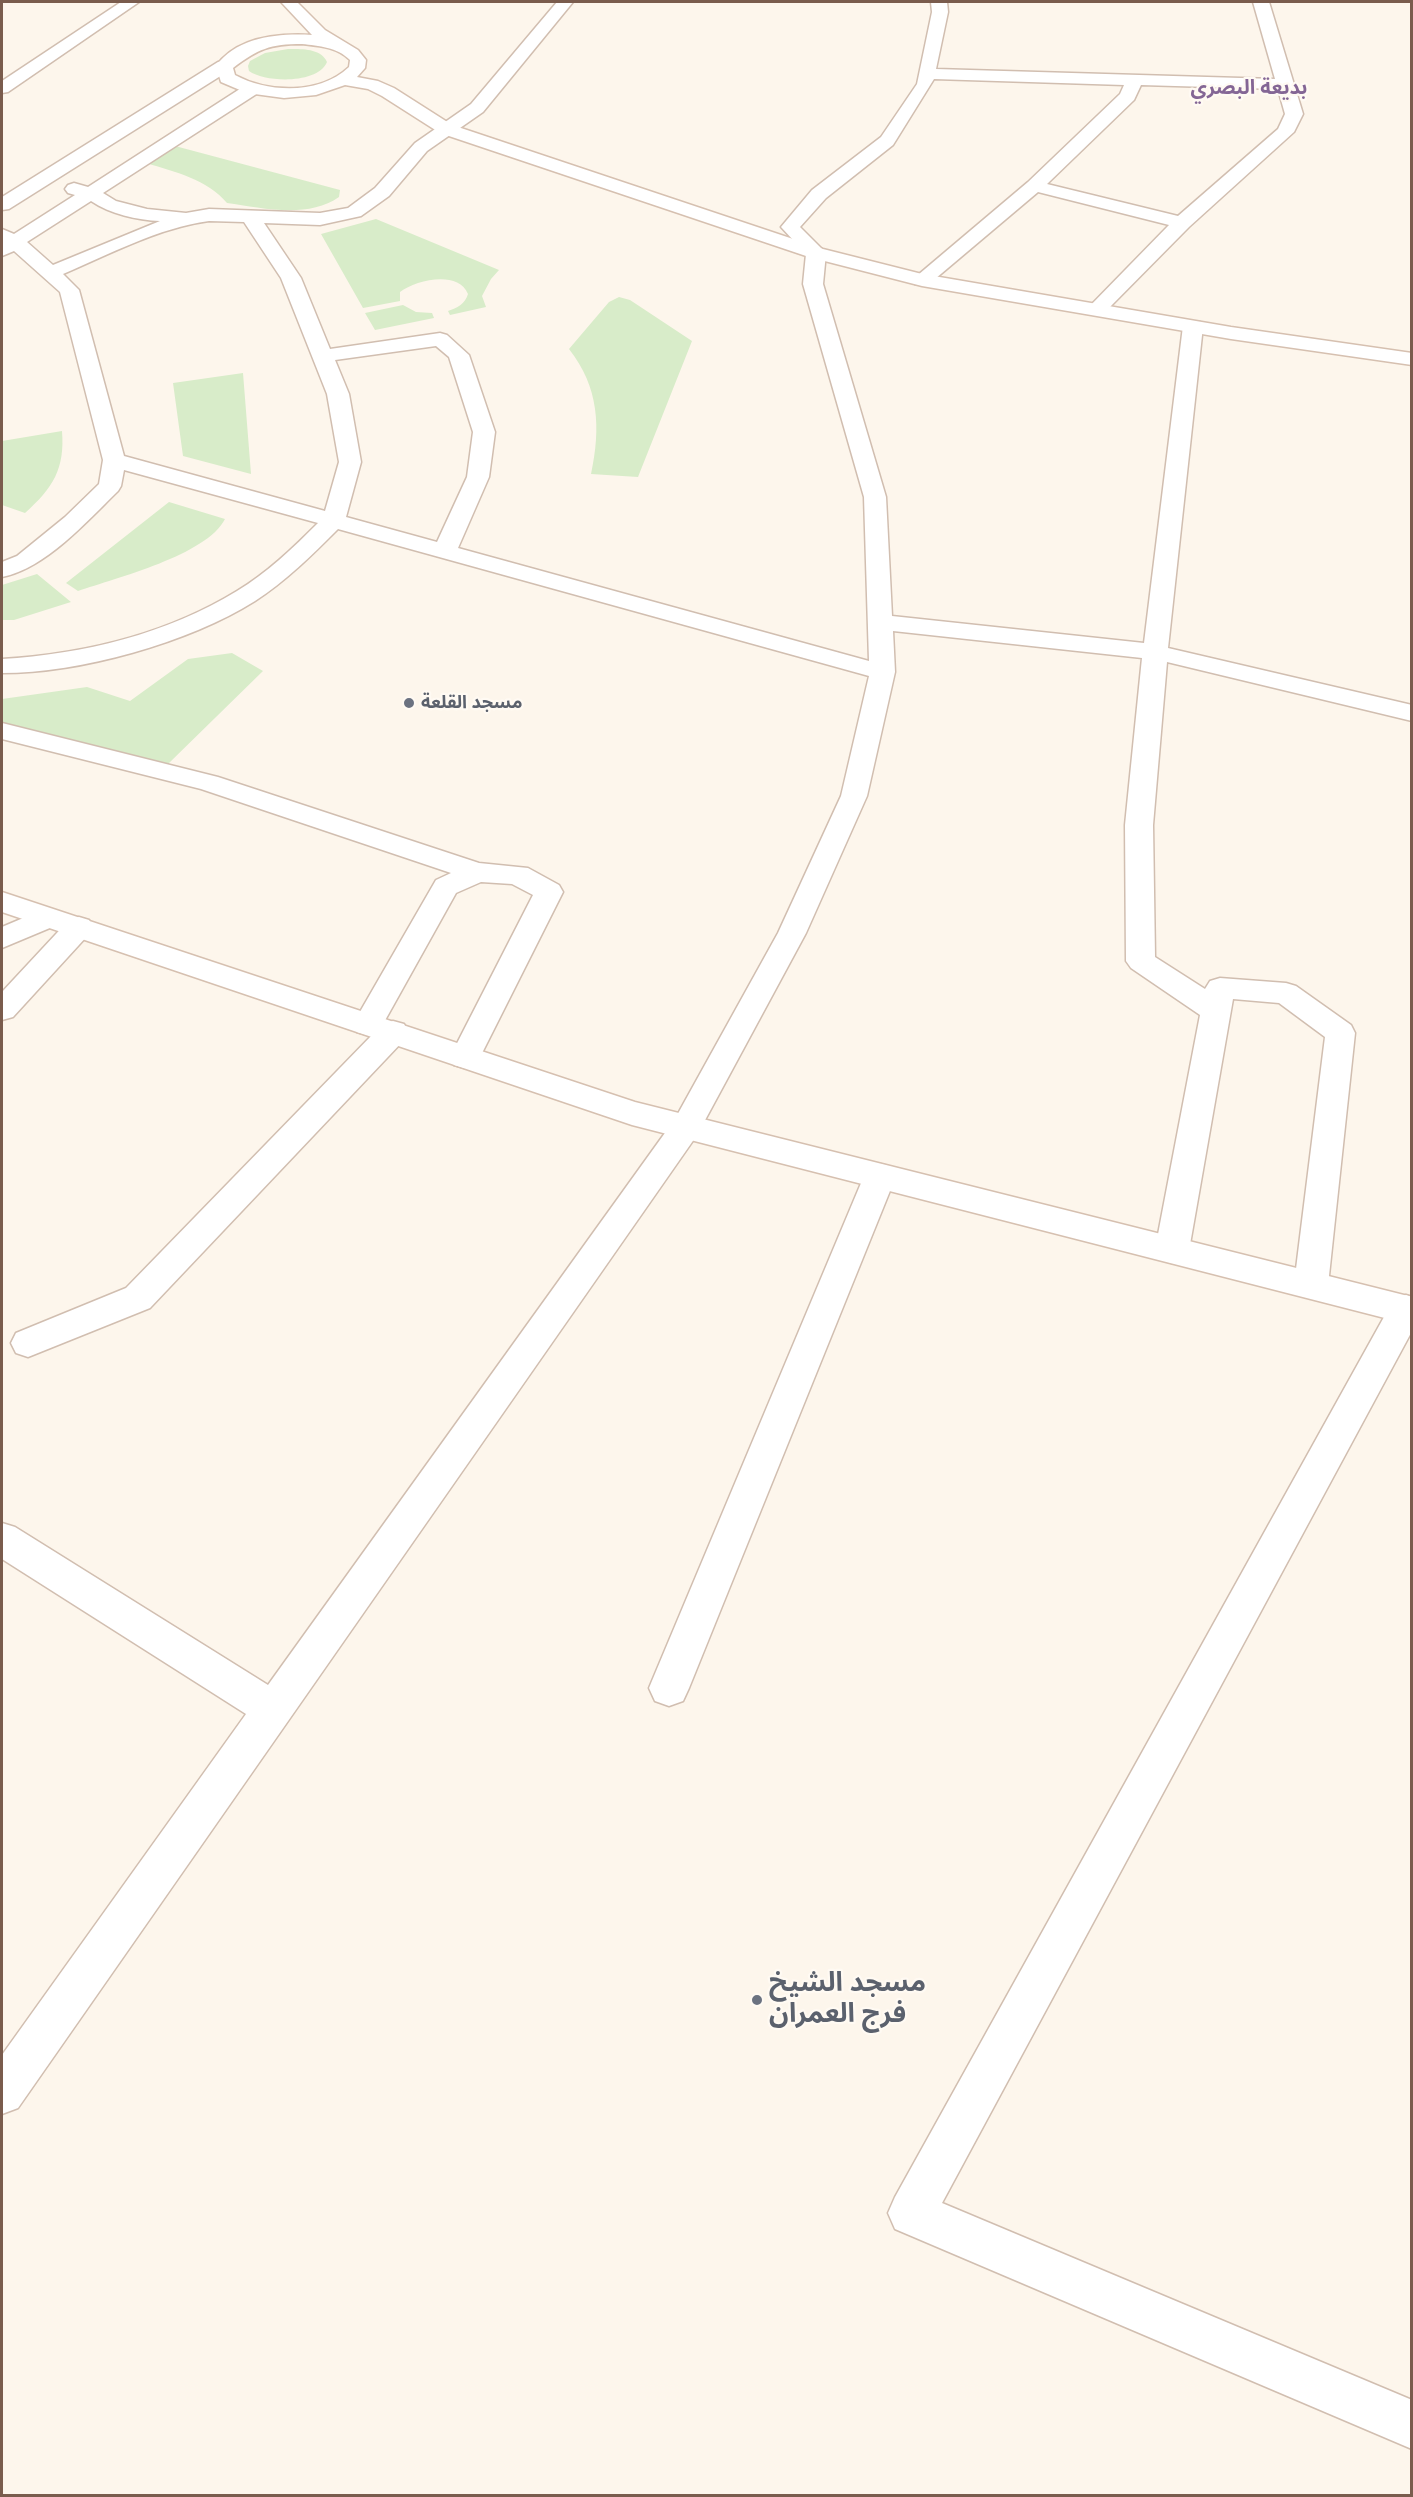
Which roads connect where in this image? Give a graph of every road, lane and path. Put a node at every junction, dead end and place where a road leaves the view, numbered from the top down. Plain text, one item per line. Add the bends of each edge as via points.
1 (131, 2) edge
2 (289, 2) edge
3 (565, 2) edge
4 (939, 2) edge
5 (1261, 2) edge
6 (281, 22) dead end
7 (332, 43) junction
8 (261, 44) junction
9 (358, 60) junction
10 (224, 66) junction
11 (927, 74) junction
12 (343, 80) junction
13 (1134, 81) junction
14 (1286, 84) junction
15 (2, 88) edge
16 (252, 89) junction
17 (453, 125) junction
18 (11, 180) dead end
19 (39, 182) junction
20 (1034, 186) junction
21 (91, 192) junction
22 (2, 205) edge
23 (250, 216) junction
24 (189, 218) junction
25 (1182, 223) junction
26 (6, 242) edge
27 (816, 253) junction
28 (50, 273) junction
29 (922, 280) junction
30 (1097, 309) junction
31 (1193, 326) junction
32 (322, 356) junction
33 (1412, 359) edge
34 (114, 460) junction
35 (334, 520) junction
36 (445, 551) junction
37 (2, 570) edge
38 (880, 622) junction
39 (1155, 652) junction
40 (2, 666) edge
41 (882, 672) junction
42 (1412, 713) edge
43 (2, 731) edge
44 (477, 872) junction
45 (2, 902) edge
46 (47, 918) junction
47 (79, 927) junction
48 (2, 938) edge
49 (2, 1010) edge
50 (1216, 1011) junction
51 (381, 1028) junction
52 (465, 1057) junction
53 (686, 1127) junction
54 (880, 1176) junction
55 (1172, 1250) junction
56 (1311, 1285) junction
57 (1409, 1310) edge
58 (28, 1343) dead end
59 (2, 1539) edge
60 (669, 1688) dead end
61 (274, 1710) junction
62 (2, 2092) edge
63 (1412, 2425) edge

1 - 15 street
2 - 7 street
3 - 17 street via 477,108
4 - 11 street
5 - 14 street
6 - 8 street
7 - 8 street via 285,40
7 - 9 street via 353,52
8 - 10 street
9 - 12 street via 357,68
9 - 17 street
10 - 16 street via 227,78
10 - 19 street
11 - 13 street
11 - 27 street via 925,84 887,141 819,194 790,227
12 - 16 street via 307,91
12 - 17 street via 372,85
13 - 14 street
13 - 20 street via 1128,96
14 - 25 street via 1294,114 1285,132
16 - 21 street
17 - 23 street via 421,147 382,192 354,212 320,219
17 - 27 street via 474,137
18 - 19 street
19 - 21 street
19 - 22 street
20 - 25 street
20 - 29 street
21 - 24 street via 110,205 147,215
21 - 26 street
23 - 24 street
23 - 32 street via 291,278
24 - 28 street
25 - 30 street
26 - 28 street
27 - 29 street
27 - 38 street via 813,284 875,497
28 - 34 street via 69,290
29 - 30 street
30 - 31 street
31 - 33 street
31 - 39 street
32 - 35 street via 338,394 351,462
32 - 36 street via 440,339 459,355 484,432 478,477
34 - 35 street
34 - 37 street via 110,486 103,493 25,561
35 - 36 street
35 - 40 street via 292,562 246,596 192,624 108,652
36 - 41 street
38 - 39 street
38 - 41 street
39 - 42 street
39 - 50 street via 1139,825 1141,961
41 - 53 street via 854,796 792,933
43 - 44 street via 209,783
44 - 51 street via 446,887
44 - 52 street via 518,875 549,892
45 - 46 street
46 - 47 street
46 - 48 street
47 - 49 street
47 - 51 street
50 - 55 street
50 - 56 street via 1220,988 1286,993 1340,1033
51 - 52 street
51 - 58 street via 138,1298
52 - 53 street
53 - 54 street
53 - 61 street
54 - 55 street
54 - 60 street
55 - 56 street
56 - 57 street
57 - 63 street via 911,2213
59 - 61 street
61 - 62 street

